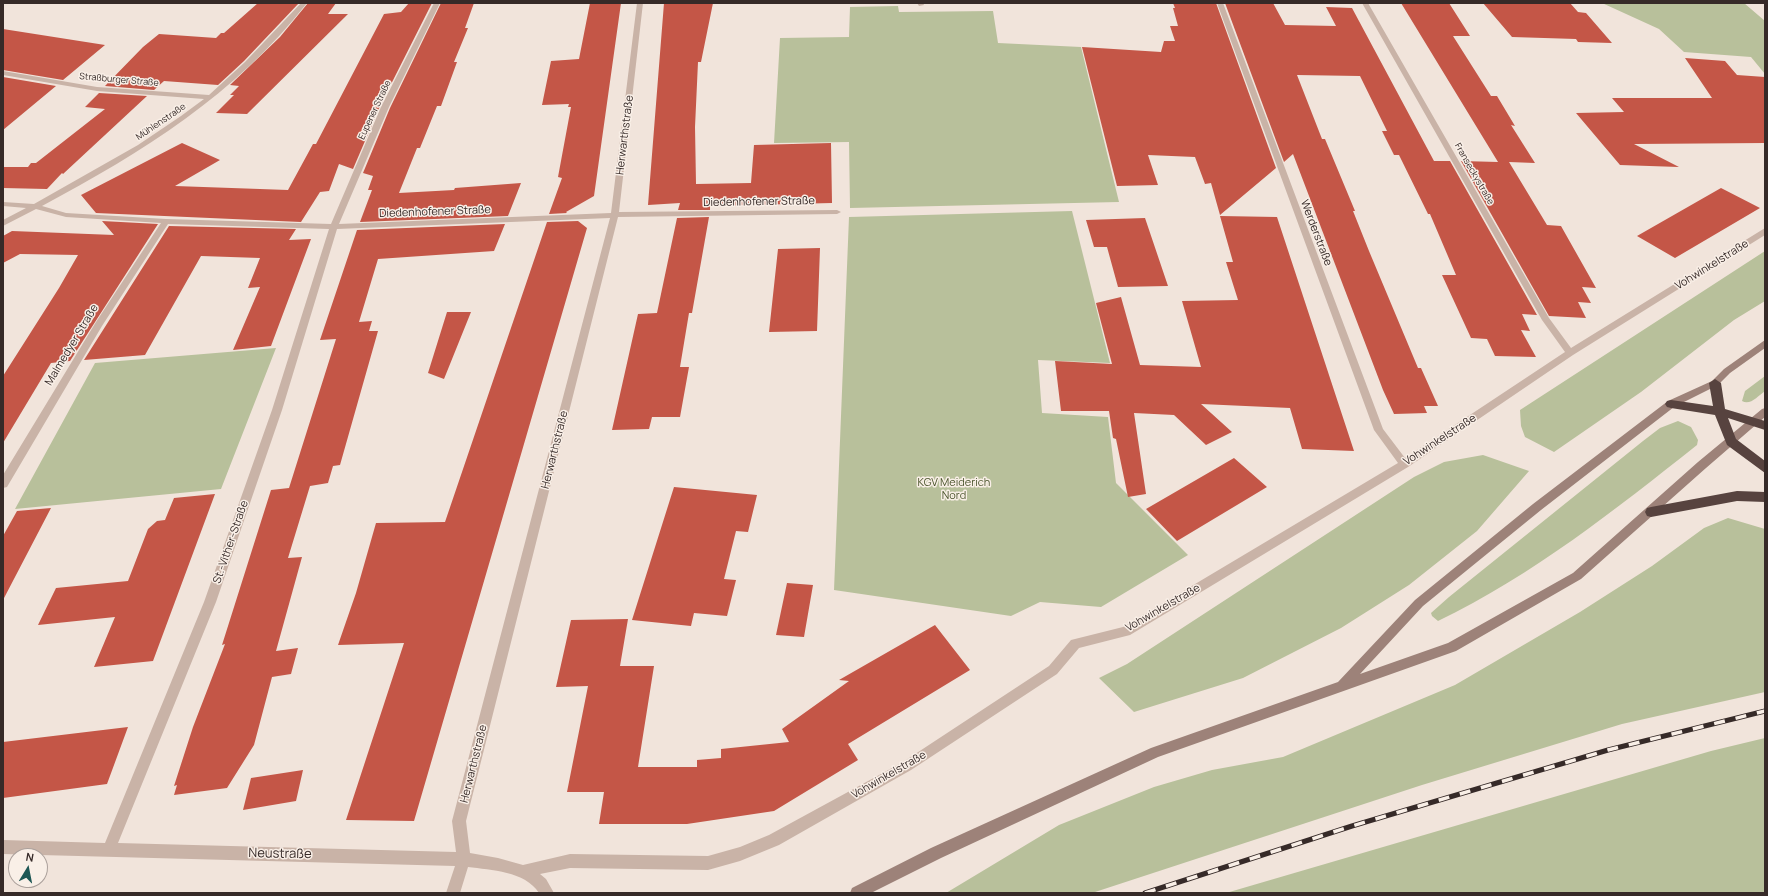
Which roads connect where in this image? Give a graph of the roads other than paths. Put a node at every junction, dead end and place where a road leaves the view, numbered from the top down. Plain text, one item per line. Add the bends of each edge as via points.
1 (304, 3) edge
2 (437, 3) edge
3 (640, 3) edge
4 (1220, 3) edge
5 (1365, 3) edge
6 (3, 73) edge
7 (210, 97) junction
8 (3, 204) edge
9 (35, 206) junction
10 (837, 212) dead end
11 (615, 215) junction
12 (166, 221) junction
13 (3, 223) edge
14 (334, 227) junction
15 (1765, 231) edge
16 (1765, 342) edge
17 (1570, 353) junction
18 (1715, 383) junction
19 (1671, 404) junction
20 (1720, 412) junction
21 (1765, 412) edge
22 (1760, 423) edge
23 (1731, 442) junction
24 (1404, 464) junction
25 (1765, 468) edge
26 (3, 484) edge
27 (1765, 497) edge
28 (1651, 512) junction
29 (1342, 685) junction
30 (3, 847) edge
31 (109, 850) junction
32 (464, 859) junction
33 (525, 871) junction
34 (453, 893) edge
35 (547, 893) edge
36 (857, 893) edge

1 - 7 street, Mühlenstraße via 266,45
2 - 14 street, Eupener Straße via 385,107
3 - 11 street, Herwarthstraße
4 - 24 street, Werderstraße via 1379,430
5 - 17 street, Franseckystraße via 1546,320
6 - 7 street, Straßburger Straße via 97,89
7 - 9 street, Mühlenstraße via 140,147
8 - 9 street, Diedenhofener Straße
9 - 12 street, Diedenhofener Straße via 66,215
9 - 13 street, Mühlenstraße
10 - 11 street, Diedenhofener Straße
11 - 14 street, Diedenhofener Straße
11 - 32 street, Herwarthstraße via 459,820
12 - 14 street, Diedenhofener Straße
12 - 26 street, Malmedyer Straße via 99,324
14 - 31 street, St.-Vither-Straße via 277,410 210,602
15 - 17 street, Vohwinkelstraße
16 - 18 main road
17 - 24 street, Vohwinkelstraße
18 - 19 main road
18 - 20 highway
19 - 20 highway
19 - 29 main road via 1537,507 1419,603
20 - 22 highway
20 - 23 highway
21 - 22 main road
22 - 23 main road
23 - 25 highway
23 - 28 main road
24 - 33 street, Vohwinkelstraße via 1126,631 1075,644 1053,670 907,766 774,840 740,854 708,863 570,861
27 - 28 highway via 1737,496
28 - 29 main road via 1577,576 1452,647
29 - 36 main road via 1155,752 936,853
30 - 31 street, Neustraße
31 - 32 street, Neustraße
32 - 33 street, Neustraße
32 - 34 street, Herwarthstraße
33 - 35 street, Neustraße via 545,887

